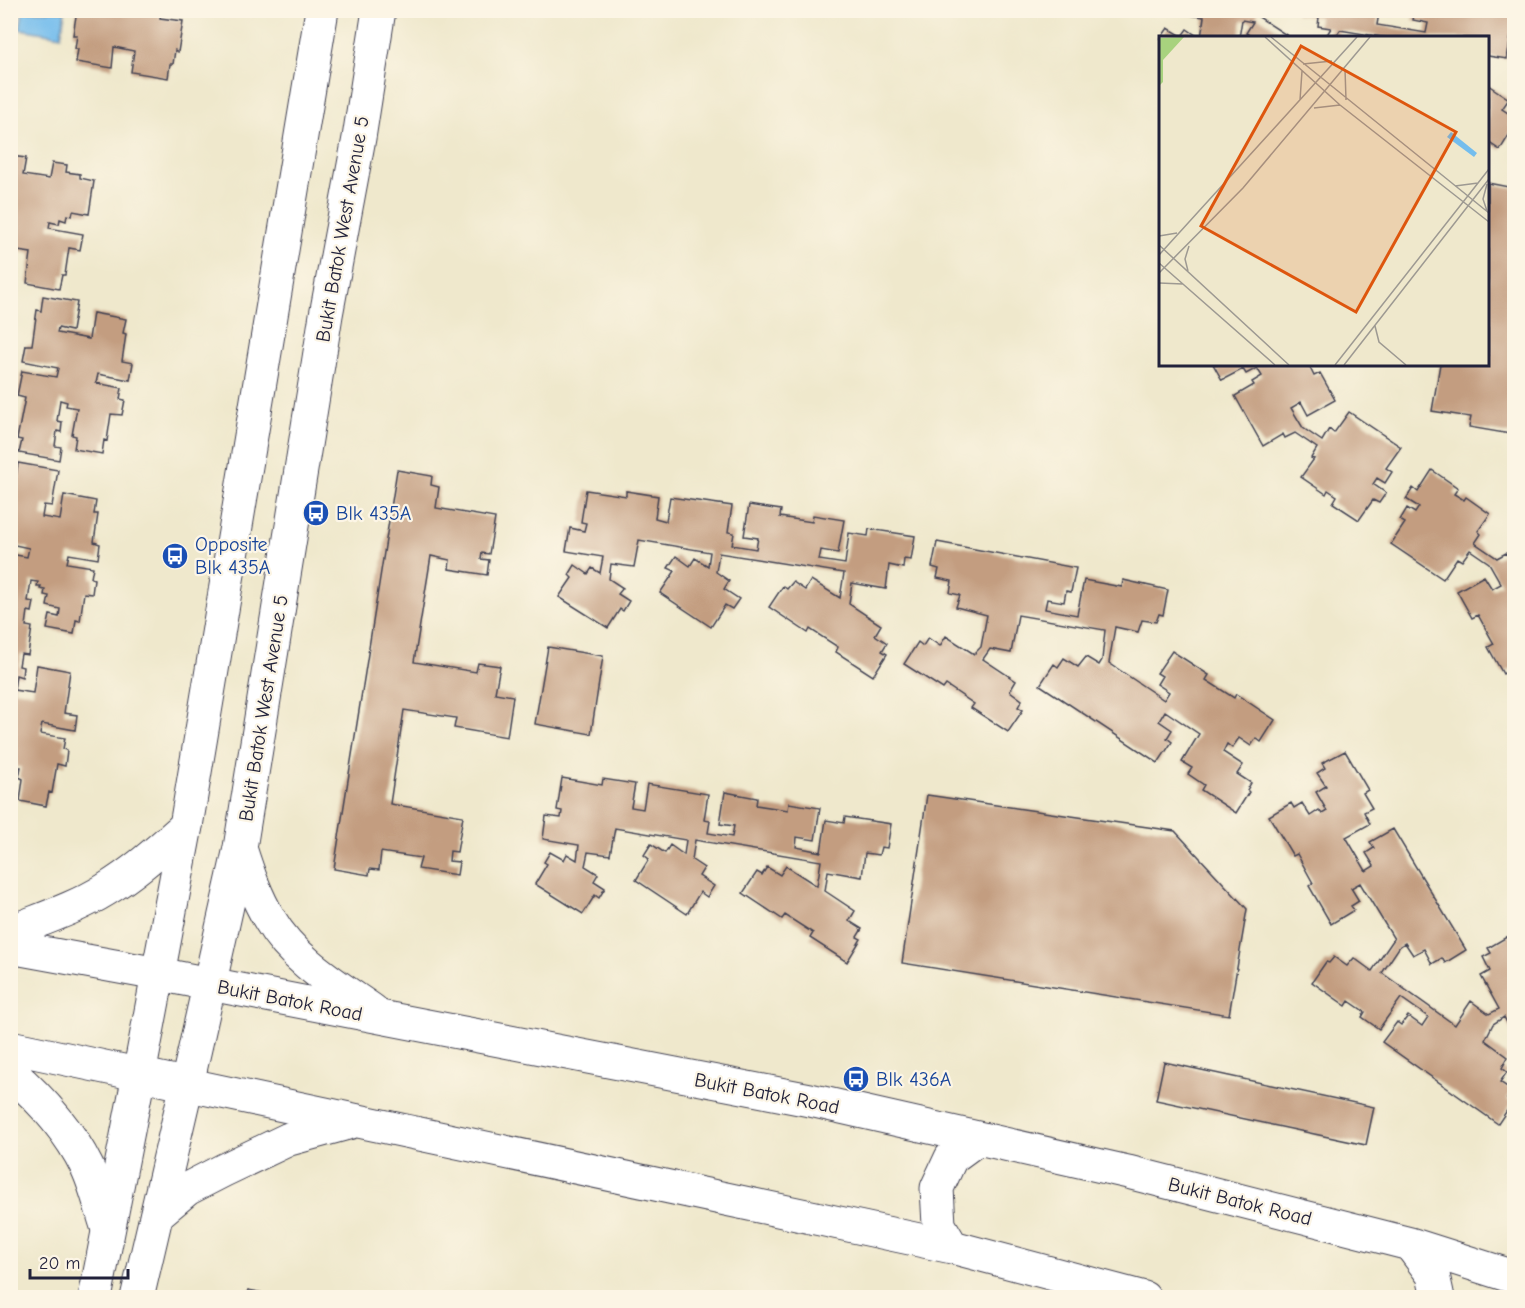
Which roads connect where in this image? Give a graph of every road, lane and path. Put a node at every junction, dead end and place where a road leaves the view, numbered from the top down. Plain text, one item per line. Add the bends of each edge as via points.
1 (322, 10) edge
2 (379, 10) edge
3 (186, 826) junction
4 (240, 848) junction
5 (10, 932) edge
6 (10, 947) edge
7 (158, 974) junction
8 (210, 984) junction
9 (382, 1018) junction
10 (10, 1047) edge
11 (10, 1072) edge
12 (140, 1075) junction
13 (187, 1084) junction
14 (356, 1120) junction
15 (977, 1139) junction
16 (157, 1214) junction
17 (108, 1229) junction
18 (1410, 1245) junction
19 (952, 1247) junction
20 (1515, 1276) edge
21 (95, 1298) edge
22 (137, 1298) edge
23 (1144, 1298) edge
24 (1438, 1298) edge

1 - 3 main road
2 - 4 main road, Bukit Batok West Avenue 5
3 - 5 main road via 142,865 105,890
3 - 7 main road
4 - 8 main road, Bukit Batok West Avenue 5
4 - 9 main road via 255,892 290,946 318,972
6 - 7 main road, Bukit Batok Road
7 - 8 main road, Bukit Batok Road
7 - 12 main road
8 - 9 main road, Bukit Batok Road
8 - 13 main road, Bukit Batok West Avenue 5
9 - 15 main road, Bukit Batok Road via 810,1100
10 - 12 main road
11 - 17 main road via 34,1093 74,1142 88,1169
12 - 13 main road
12 - 17 main road
13 - 14 main road
13 - 16 main road, Bukit Batok West Avenue 5
14 - 16 main road via 288,1139 188,1189
14 - 19 main road
15 - 18 main road, Bukit Batok Road via 1128,1172
15 - 19 main road via 951,1158 937,1188 939,1225
16 - 22 main road, Bukit Batok West Avenue 5
17 - 21 main road
18 - 20 main road, Bukit Batok Road
18 - 24 main road via 1432,1275
19 - 23 main road

